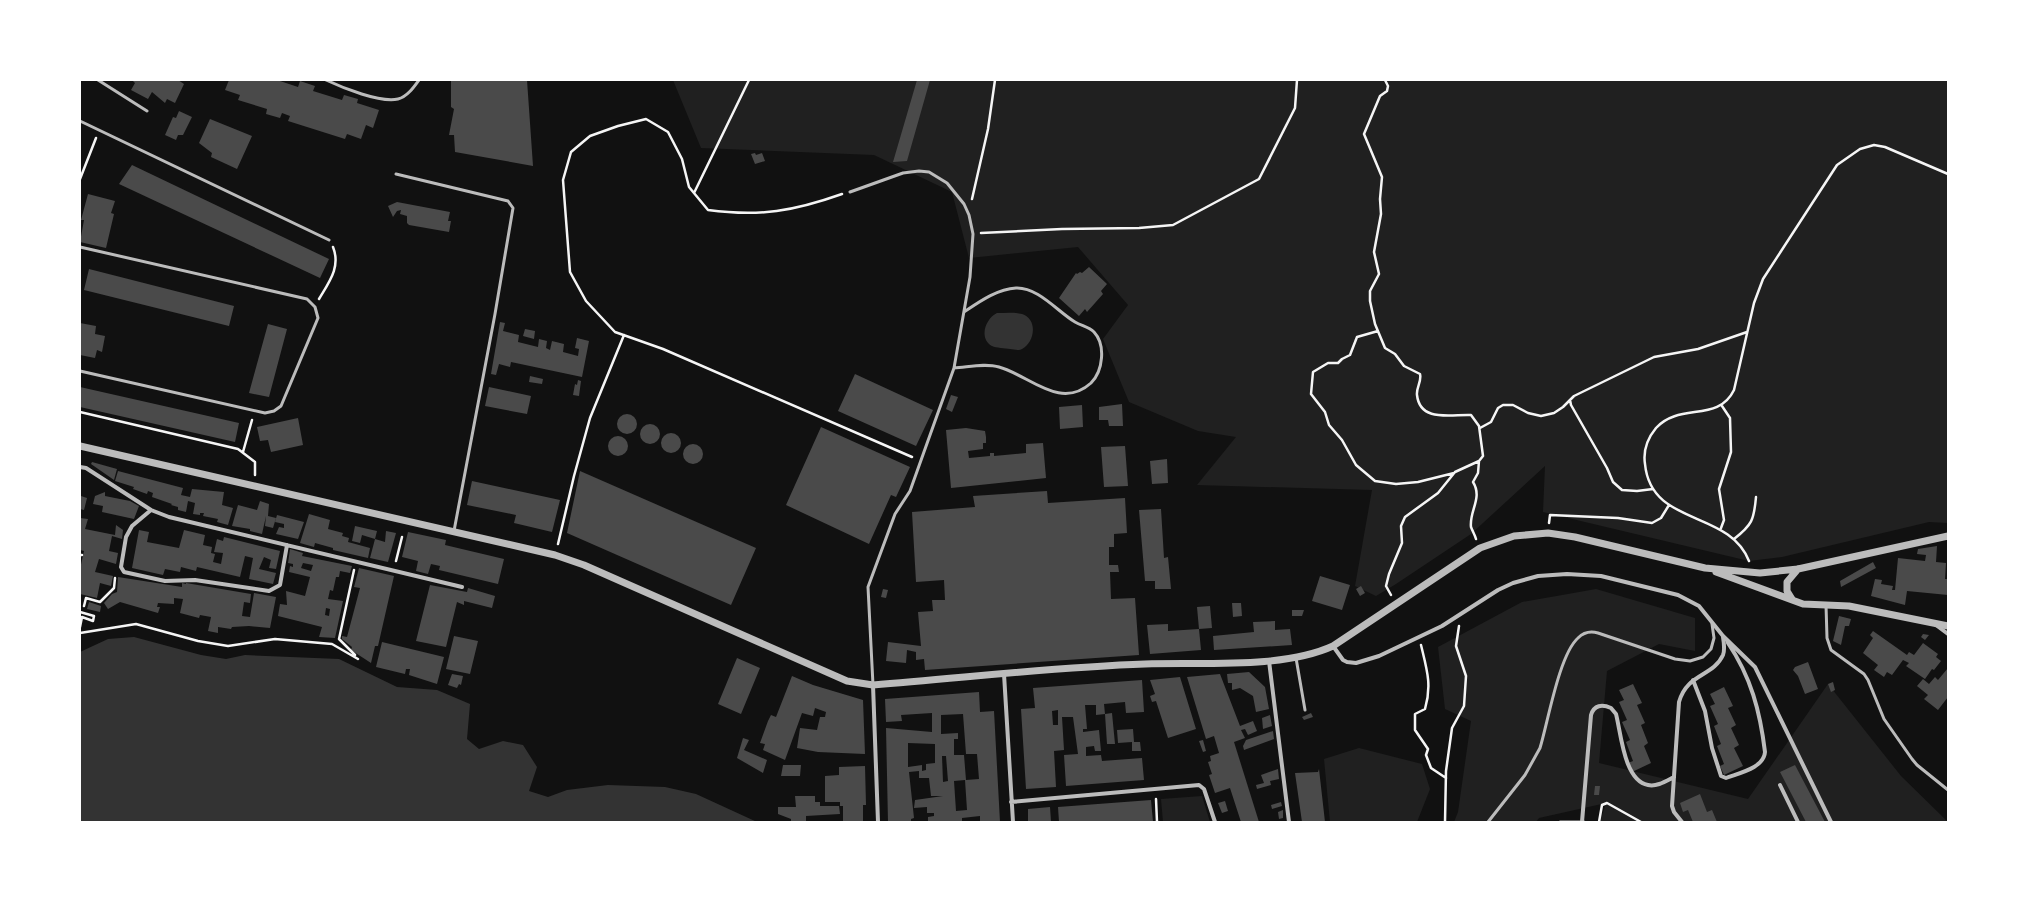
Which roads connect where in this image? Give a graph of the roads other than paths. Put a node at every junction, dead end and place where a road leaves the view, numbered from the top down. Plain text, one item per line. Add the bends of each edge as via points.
1 (98, 80) edge
2 (326, 80) edge
3 (419, 80) edge
4 (147, 111) dead end
5 (80, 121) edge
6 (396, 174) dead end
7 (850, 192) road end
8 (329, 240) road end
9 (80, 247) edge
10 (964, 312) junction
11 (954, 368) junction
12 (80, 372) edge
13 (80, 446) edge
14 (80, 467) edge
15 (151, 510) junction
16 (454, 533) junction
17 (1948, 536) edge
18 (287, 545) junction
19 (1705, 568) junction
20 (1798, 569) junction
21 (462, 587) dead end
22 (1792, 599) junction
23 (1826, 605) junction
24 (1709, 617) junction
25 (1932, 622) junction
26 (1948, 626) edge
27 (1948, 634) edge
28 (1723, 636) junction
29 (1333, 646) junction
30 (1296, 658) junction
31 (1269, 660) junction
32 (1004, 674) junction
33 (1693, 680) junction
34 (873, 685) junction
35 (1305, 710) dead end
36 (1674, 777) junction
37 (1780, 785) dead end
38 (1948, 790) edge
39 (1011, 802) junction
40 (878, 822) edge
41 (1012, 822) edge
42 (1215, 822) edge
43 (1290, 822) edge
44 (1488, 822) edge
45 (1560, 822) edge
46 (1583, 822) edge
47 (1682, 822) edge
48 (1798, 822) edge
49 (1831, 822) edge

1 - 4 lane
2 - 3 lane via 385,99 400,99
5 - 8 lane
6 - 16 lane via 510,202 512,211
7 - 10 lane via 903,173 919,171 929,172 948,183 964,204 973,234
9 - 12 lane via 307,299 315,307 318,318 281,406 265,414
10 - 11 lane
10 - 11 lane via 997,293 1015,288 1027,290 1074,322 1089,328 1099,340 1101,362 1091,382 1079,390 1063,393 1046,391 1015,373 998,367 988,365
11 - 34 lane via 908,497 895,514 868,587
13 - 16 street
14 - 15 street via 86,468
15 - 18 street via 169,517
15 - 18 street via 132,526 126,537 121,567 124,572 165,581 195,580 269,592 280,585
16 - 34 street via 584,565 847,681
17 - 20 street
18 - 21 street
19 - 20 street via 1750,573
19 - 22 street
19 - 29 street via 1548,533 1514,536 1480,548
20 - 22 street via 1787,582 1787,590
22 - 23 street via 1808,605
23 - 25 street via 1856,607
23 - 38 lane via 1827,638 1831,650 1864,674 1884,719 1912,759
24 - 28 street
24 - 29 street via 1699,606 1678,594 1613,578 1556,574 1526,578 1498,590 1420,638 1379,656 1356,663 1343,660
24 - 44 lane via 1714,633 1713,644 1706,655 1694,661 1675,659 1598,632 1588,632 1579,636 1566,658 1540,748 1533,762
25 - 26 street
25 - 27 street
28 - 33 street via 1722,657
28 - 33 street via 1738,658 1754,694 1765,752 1759,764 1726,778 1721,776 1712,748 1705,711
28 - 49 street via 1757,671
29 - 30 street
30 - 31 street
30 - 35 lane
31 - 32 street via 1144,664
31 - 43 street
32 - 34 street
32 - 39 street
33 - 36 street via 1685,687 1679,702
34 - 40 street
36 - 46 street via 1656,785 1638,781 1627,761 1614,711 1607,706 1594,708 1591,715
36 - 47 street via 1672,806
37 - 48 street
39 - 41 street
39 - 42 street via 1198,785 1204,789
45 - 46 lane

